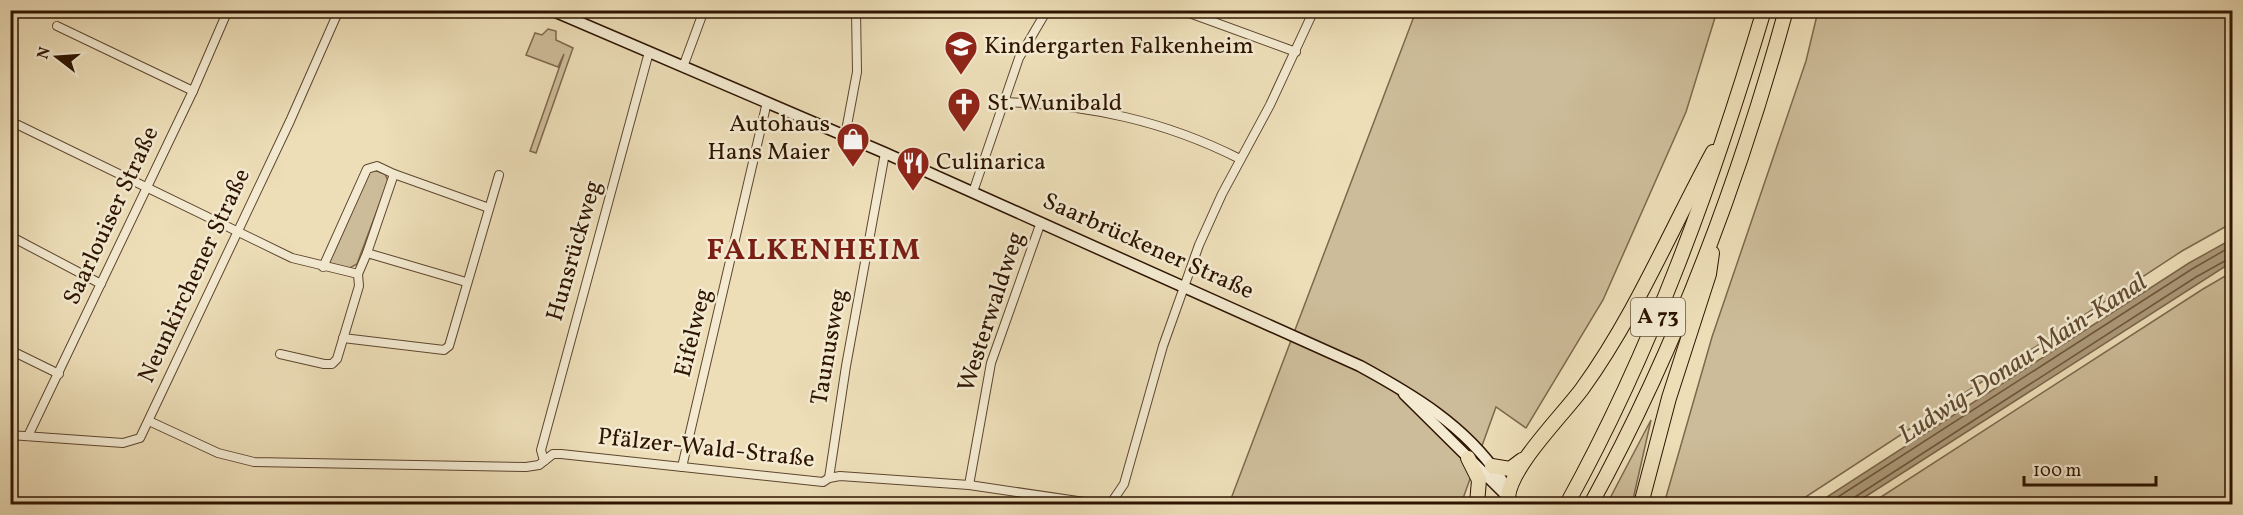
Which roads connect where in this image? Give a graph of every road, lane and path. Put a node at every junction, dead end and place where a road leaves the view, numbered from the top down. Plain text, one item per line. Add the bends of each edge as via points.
1 (228, 10) edge
2 (339, 10) edge
3 (551, 10) edge
4 (704, 10) edge
5 (856, 10) edge
6 (1047, 10) edge
7 (1181, 10) edge
8 (1314, 10) edge
9 (1764, 10) edge
10 (1786, 10) edge
11 (57, 26) dead end
12 (650, 52) junction
13 (1296, 52) junction
14 (683, 67) junction
15 (193, 91) junction
16 (767, 102) junction
17 (1003, 102) junction
18 (10, 121) edge
19 (1730, 121) junction
20 (845, 136) junction
21 (885, 153) junction
22 (1240, 159) junction
23 (394, 174) junction
24 (499, 175) dead end
25 (147, 187) junction
26 (973, 192) junction
27 (489, 208) junction
28 (1718, 220) junction
29 (1041, 222) junction
30 (237, 232) junction
31 (10, 236) edge
32 (367, 253) junction
33 (322, 267) junction
34 (358, 274) junction
35 (466, 282) junction
36 (101, 284) junction
37 (1184, 286) junction
38 (343, 338) junction
39 (10, 350) edge
40 (280, 354) dead end
41 (59, 374) junction
42 (1395, 385) junction
43 (149, 421) junction
44 (10, 435) edge
45 (28, 436) junction
46 (1531, 453) junction
47 (1468, 458) junction
48 (544, 461) junction
49 (1492, 466) junction
50 (682, 467) junction
51 (829, 478) junction
52 (969, 485) junction
53 (1511, 501) edge
54 (1477, 504) edge
55 (1567, 504) edge
56 (1591, 504) edge
57 (1641, 504) edge

1 - 15 street, Saarlouiser Straße
2 - 30 street, Neunkirchener Straße
3 - 12 main road, Saarbrückener Straße
4 - 14 street
5 - 20 street via 857,72
6 - 17 street via 1019,58
7 - 13 street
8 - 13 street
9 - 19 highway, A 73
10 - 28 highway, A 73
11 - 15 street
12 - 14 main road, Saarbrückener Straße
12 - 48 street, Hunsrückweg via 541,450
13 - 22 street
14 - 16 main road, Saarbrückener Straße
15 - 25 street, Saarlouiser Straße
16 - 20 main road, Saarbrückener Straße
16 - 50 street, Eifelweg
17 - 22 street via 1059,104 1111,113 1202,140
17 - 26 street
18 - 25 street
19 - 46 highway via 1637,303 1583,387
19 - 55 highway, A 73 via 1652,332
20 - 21 main road, Saarbrückener Straße
21 - 26 main road, Saarbrückener Straße
21 - 51 street, Taunusweg
22 - 37 street via 1208,223
23 - 27 street
23 - 32 street
23 - 33 street via 376,166 367,169
24 - 27 street
25 - 30 street
25 - 36 street, Saarlouiser Straße
26 - 29 main road, Saarbrückener Straße
27 - 35 street
28 - 56 highway, A 73 via 1657,372
28 - 57 highway, A 73 via 1709,274 1669,398
29 - 37 main road, Saarbrückener Straße
29 - 52 street, Westerwaldweg via 991,363
30 - 33 street via 292,258
30 - 43 street, Neunkirchener Straße
31 - 36 street
32 - 34 street
32 - 35 street
33 - 34 street
34 - 38 street
35 - 38 street via 449,346 444,350
36 - 41 street, Saarlouiser Straße
37 - 42 main road, Saarbrückener Straße via 1349,360
37 - 52 street, Pfälzer-Wald-Straße via 1124,484 1111,503
38 - 40 street via 332,364
39 - 41 street
41 - 45 street, Saarlouiser Straße
42 - 47 main road, Saarbrückener Straße
42 - 49 main road, Saarbrückener Straße via 1443,417
43 - 45 street, Neunkirchener Straße via 140,438 132,443
43 - 48 street, Pfälzer-Wald-Straße via 218,453 254,462 526,467
44 - 45 street, Neunkirchener Straße
46 - 49 highway via 1510,469
46 - 53 highway via 1512,479
47 - 53 main road, Saarbrückener Straße
47 - 54 highway via 1479,480
48 - 50 street, Pfälzer-Wald-Straße via 553,454 561,454
49 - 53 main road, Saarbrückener Straße
50 - 51 street, Pfälzer-Wald-Straße via 823,482
51 - 52 street, Pfälzer-Wald-Straße via 892,478

